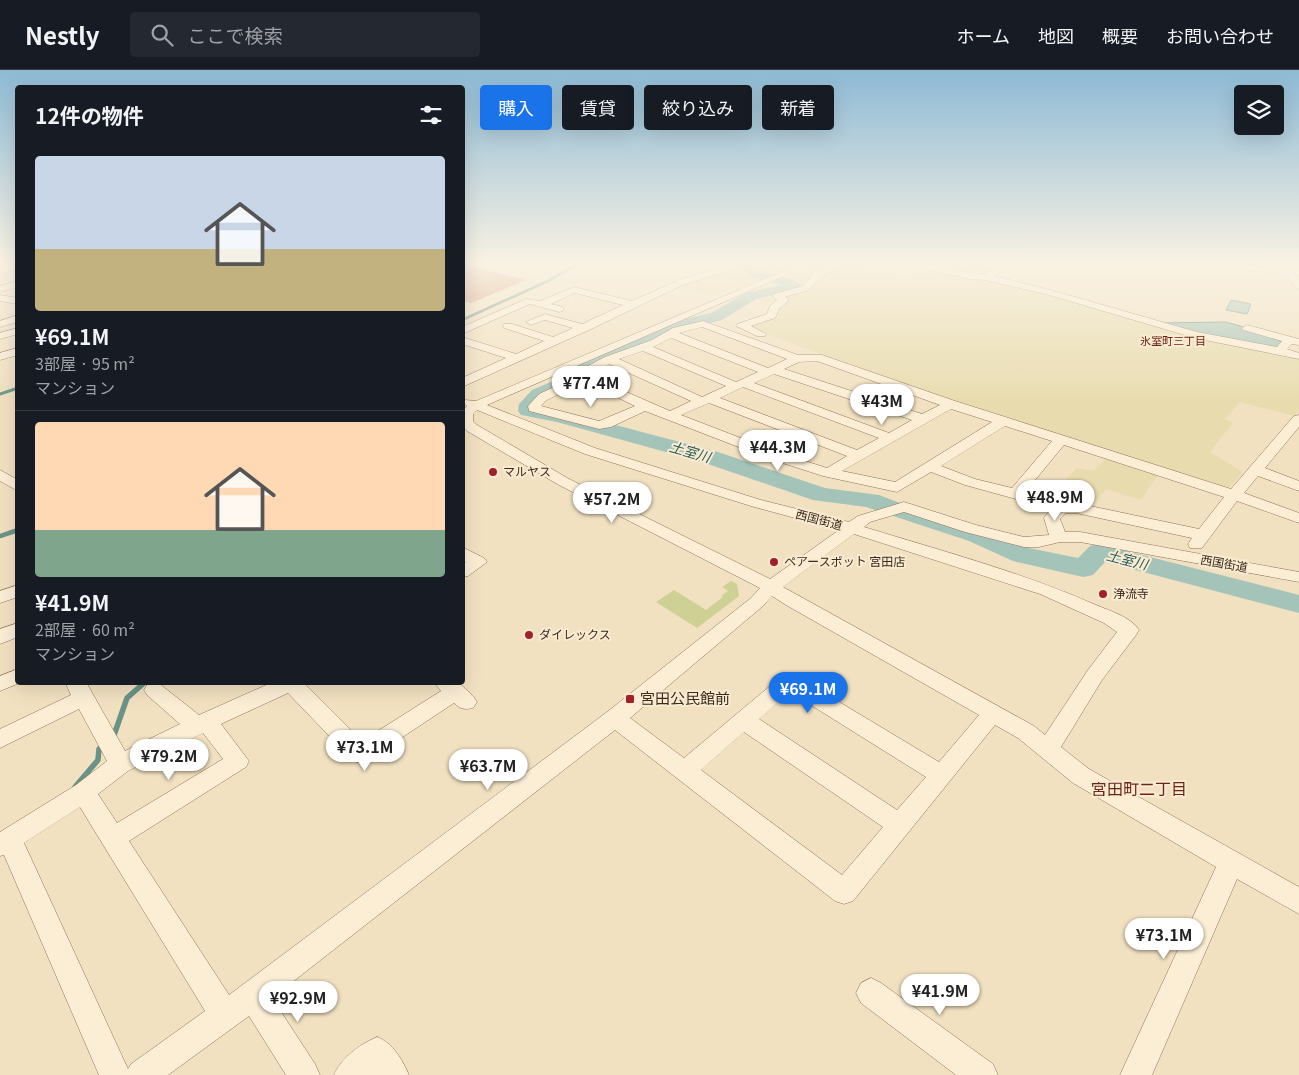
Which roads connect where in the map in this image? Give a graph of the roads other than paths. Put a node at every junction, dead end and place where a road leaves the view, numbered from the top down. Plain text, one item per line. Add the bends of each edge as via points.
1 (512, 309) edge
2 (626, 309) edge
3 (698, 309) edge
4 (774, 309) edge
5 (1106, 309) edge
6 (15, 319) edge
7 (531, 322) dead end
8 (1, 323) edge
9 (508, 326) dead end
10 (584, 328) junction
11 (1247, 328) dead end
12 (15, 329) edge
13 (15, 331) edge
14 (465, 331) edge
15 (671, 334) junction
16 (0, 336) edge
17 (767, 336) dead end
18 (491, 340) dead end
19 (465, 341) edge
20 (555, 341) junction
21 (1294, 341) edge
22 (478, 345) junction
23 (644, 347) junction
24 (1280, 351) junction
25 (15, 352) edge
26 (804, 355) junction
27 (1299, 356) edge
28 (0, 357) edge
29 (517, 358) junction
30 (609, 359) junction
31 (771, 371) junction
32 (583, 378) junction
33 (465, 382) edge
34 (740, 385) junction
35 (705, 400) junction
36 (470, 403) edge
37 (950, 404) junction
38 (645, 406) junction
39 (669, 416) junction
40 (465, 418) edge
41 (923, 419) junction
42 (465, 421) edge
43 (1003, 421) junction
44 (1298, 421) edge
45 (891, 438) junction
46 (1061, 440) junction
47 (859, 456) junction
48 (928, 466) junction
49 (1256, 470) junction
50 (828, 473) junction
51 (0, 474) edge
52 (15, 485) edge
53 (1299, 486) edge
54 (897, 487) junction
55 (1234, 495) junction
56 (904, 507) junction
57 (1299, 518) edge
58 (850, 528) junction
59 (1203, 535) junction
60 (1058, 537) junction
61 (465, 554) edge
62 (1190, 558) junction
63 (465, 570) edge
64 (1299, 577) edge
65 (771, 587) junction
66 (15, 592) edge
67 (0, 597) edge
68 (15, 630) edge
69 (0, 637) edge
70 (15, 677) edge
71 (0, 684) edge
72 (281, 685) edge
73 (284, 685) edge
74 (79, 690) edge
75 (154, 690) dead end
76 (455, 692) edge
77 (993, 713) junction
78 (615, 718) junction
79 (744, 720) junction
80 (201, 723) junction
81 (0, 739) edge
82 (1048, 748) junction
83 (120, 764) junction
84 (684, 771) junction
85 (942, 775) junction
86 (84, 792) junction
87 (900, 825) junction
88 (113, 838) junction
89 (5, 842) edge
90 (1231, 862) junction
91 (1299, 901) edge
92 (871, 993) dead end
93 (253, 995) junction
94 (225, 1016) junction
95 (115, 1075) edge
96 (142, 1075) edge
97 (304, 1075) edge
98 (350, 1075) edge
99 (393, 1075) edge
100 (982, 1075) edge
101 (1136, 1075) edge

1 - 14 street
2 - 10 street
3 - 36 street
4 - 17 street via 771,316 741,326
5 - 24 street via 1195,335
6 - 8 street
7 - 10 street via 545,317
8 - 12 street
9 - 20 street
10 - 20 street
11 - 21 street
13 - 16 street
15 - 23 street
15 - 26 street via 686,326 702,324
15 - 31 street
18 - 22 street
19 - 22 street
20 - 29 street
21 - 24 street
22 - 29 street
23 - 30 street
23 - 34 street
24 - 27 street
25 - 28 street
26 - 31 street
26 - 37 street via 818,357
29 - 33 street
30 - 32 street via 586,372
30 - 35 street
31 - 34 street
31 - 41 street
32 - 38 street
32 - 38 street via 543,397 534,408 599,425
34 - 35 street
34 - 45 street
35 - 39 street
35 - 47 street
36 - 40 street
36 - 58 street, 西国街道 via 584,449 756,503
37 - 41 street
37 - 43 street
38 - 39 street
39 - 50 street
41 - 45 street
42 - 65 street via 564,482
43 - 46 street
43 - 48 street
44 - 49 street
45 - 47 street
46 - 48 street via 1016,494 970,482
46 - 55 street
47 - 50 street
48 - 54 street
49 - 53 street
49 - 55 street
50 - 54 street
51 - 52 street
54 - 56 street
55 - 57 street
55 - 59 street
56 - 58 street, 西国街道 via 864,518
56 - 60 street, 西国街道 via 1020,541 1036,543
58 - 65 street
58 - 82 street via 1046,590 1129,630 1095,675
59 - 60 street via 1076,508 1062,508 1052,518
59 - 62 street via 1191,550
60 - 62 street, 西国街道 via 1086,538
61 - 63 street via 478,562
62 - 64 street, 西国街道
65 - 77 street
65 - 78 street
66 - 67 street
68 - 69 street
70 - 71 street
72 - 80 street
73 - 76 street via 360,754
74 - 81 street
74 - 83 street
75 - 80 street
77 - 82 street
77 - 85 street
78 - 84 street
78 - 93 street
79 - 84 street
79 - 85 street via 788,680
79 - 87 street
80 - 83 street
80 - 88 street via 238,762
82 - 90 street via 1081,776
83 - 86 street
84 - 87 street via 844,892
85 - 87 street
86 - 88 street
86 - 89 street
88 - 94 street
89 - 95 street
90 - 91 street
90 - 101 street
92 - 100 street
93 - 94 street
93 - 97 street
94 - 96 street
98 - 99 street via 377,1052

